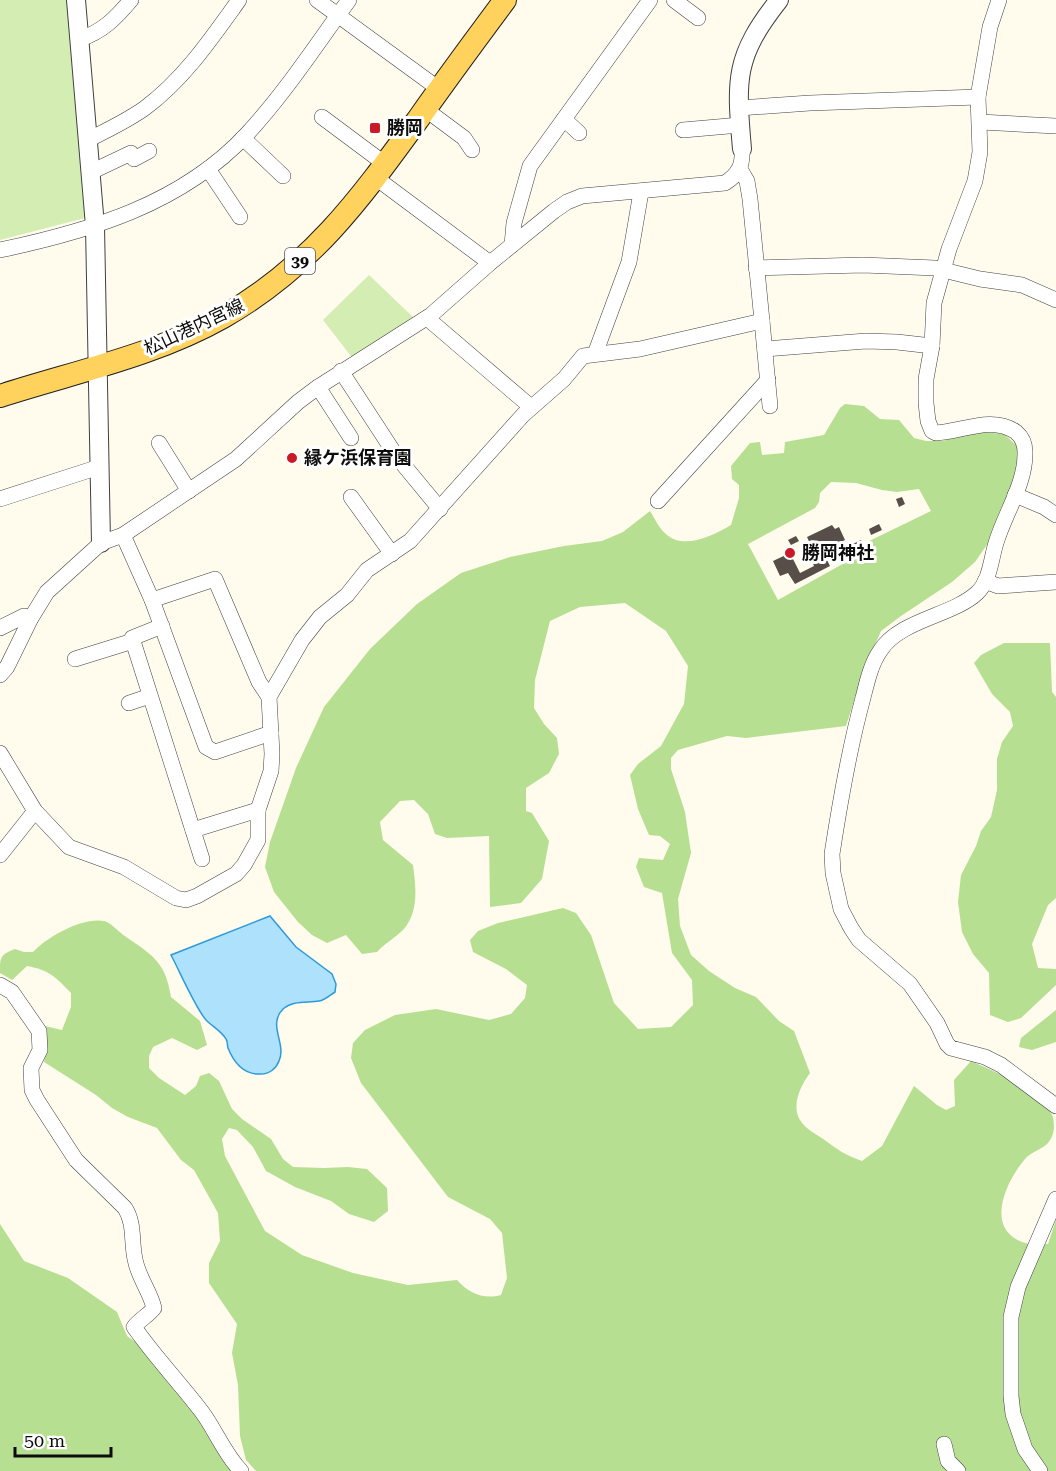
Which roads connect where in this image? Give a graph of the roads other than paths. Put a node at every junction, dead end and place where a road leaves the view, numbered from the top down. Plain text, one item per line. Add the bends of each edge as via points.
1 (76, 0) edge
2 (131, 0) edge
3 (239, 0) edge
4 (317, 0) edge
5 (349, 0) edge
6 (505, 0) edge
7 (650, 0) edge
8 (674, 0) edge
9 (779, 0) edge
10 (999, 0) edge
11 (338, 15) junction
12 (698, 18) dead end
13 (80, 39) junction
14 (439, 89) junction
15 (978, 97) junction
16 (425, 109) junction
17 (322, 117) dead end
18 (739, 117) junction
19 (564, 119) junction
20 (980, 122) junction
21 (1056, 126) edge
22 (682, 130) dead end
23 (579, 133) dead end
24 (243, 138) junction
25 (88, 140) junction
26 (742, 149) joint
27 (472, 150) dead end
28 (149, 151) dead end
29 (208, 169) junction
30 (740, 169) junction
31 (380, 171) junction
32 (91, 172) junction
33 (283, 176) dead end
34 (641, 192) junction
35 (240, 217) dead end
36 (95, 226) junction
37 (512, 245) junction
38 (0, 250) edge
39 (490, 263) junction
40 (756, 268) junction
41 (942, 270) junction
42 (1056, 300) edge
43 (427, 318) junction
44 (762, 321) junction
45 (932, 346) junction
46 (765, 349) junction
47 (595, 354) junction
48 (98, 366) junction
49 (341, 371) junction
50 (768, 380) junction
51 (318, 387) junction
52 (0, 396) edge
53 (770, 406) dead end
54 (531, 407) junction
55 (351, 438) dead end
56 (159, 443) dead end
57 (99, 466) junction
58 (189, 491) junction
59 (1015, 495) junction
60 (351, 497) dead end
61 (0, 499) edge
62 (658, 501) dead end
63 (440, 509) junction
64 (1056, 515) edge
65 (123, 535) junction
66 (101, 543) junction
67 (392, 554) junction
68 (985, 581) junction
69 (1056, 582) edge
70 (152, 600) junction
71 (31, 618) junction
72 (162, 626) junction
73 (0, 628) edge
74 (132, 641) junction
75 (75, 659) dead end
76 (0, 675) edge
77 (150, 696) junction
78 (269, 697) junction
79 (129, 703) dead end
80 (272, 734) junction
81 (0, 753) edge
82 (258, 810) junction
83 (34, 811) junction
84 (193, 830) junction
85 (0, 855) edge
86 (202, 859) dead end
87 (0, 986) edge
88 (1056, 1106) edge
89 (1056, 1199) edge
90 (944, 1443) dead end
91 (241, 1471) edge
92 (958, 1471) edge
93 (1040, 1471) edge

1 - 13 street
2 - 13 street via 96,34
3 - 25 street via 197,58 168,88 143,109
4 - 11 street
5 - 11 street
6 - 14 main road, 松山港内宮線 / 39
7 - 19 street
8 - 12 street
9 - 18 street via 755,33 741,63
10 - 15 street via 990,27
11 - 14 street
11 - 24 street
13 - 25 street
14 - 16 main road, 松山港内宮線 / 39
15 - 18 street
15 - 20 street
16 - 27 street via 464,138
16 - 31 main road, 松山港内宮線 / 39
17 - 31 street
18 - 22 street
18 - 26 street
19 - 23 street
19 - 37 street via 530,166
20 - 21 street
20 - 41 street via 975,181
24 - 29 street
24 - 33 street
25 - 32 street
26 - 30 street
28 - 32 street via 134,159 131,153
29 - 35 street
29 - 36 street via 150,205
30 - 34 street via 734,177 716,185
30 - 40 street via 747,181
31 - 39 street
31 - 48 main road, 松山港内宮線 / 39 via 350,211 308,255 249,302 194,331
32 - 36 street
34 - 37 street via 574,198
34 - 47 street via 629,262
36 - 38 street
36 - 48 street
37 - 39 street
39 - 43 street
40 - 41 street via 863,265
40 - 44 street
41 - 42 street via 1022,285
41 - 45 street via 934,303
43 - 49 street
43 - 54 street
44 - 46 street
44 - 47 street via 640,349
45 - 46 street via 866,341
45 - 59 street via 926,379 932,431 944,433 983,424 1017,433 1024,441 1025,459
46 - 50 street
47 - 54 street via 583,356 564,379
48 - 52 main road, 松山港内宮線 / 39
48 - 57 street
49 - 51 street
49 - 63 street via 397,457
50 - 53 street
50 - 62 street
51 - 55 street
51 - 58 street via 237,459
54 - 63 street
56 - 58 street
57 - 61 street
57 - 66 street
58 - 65 street
59 - 64 street
59 - 68 street
60 - 67 street
63 - 67 street
65 - 66 street
65 - 70 street
66 - 71 street via 47,592
67 - 78 street via 367,570 347,595 320,617
68 - 69 street via 998,586
68 - 88 street via 972,596 911,626 880,650 855,727 832,854 833,873 841,909 859,940 910,984 937,1023 946,1044 1001,1065
70 - 72 street
70 - 78 street via 215,579
71 - 73 street via 24,616
71 - 76 street
72 - 74 street
72 - 80 street via 206,747 215,752
74 - 75 street
74 - 77 street
77 - 79 street
77 - 84 street
78 - 80 street
80 - 82 street via 271,771
81 - 83 street
82 - 83 street via 258,840 244,865 236,874 186,900 124,867 69,847
82 - 84 street
83 - 85 street
84 - 86 street
87 - 91 street via 12,992 39,1031 40,1050 30,1068 37,1100 76,1160 130,1216 135,1261 154,1308 134,1327 185,1389
89 - 93 street via 1018,1287 1011,1317 1013,1414 1025,1449
90 - 92 street via 948,1461

